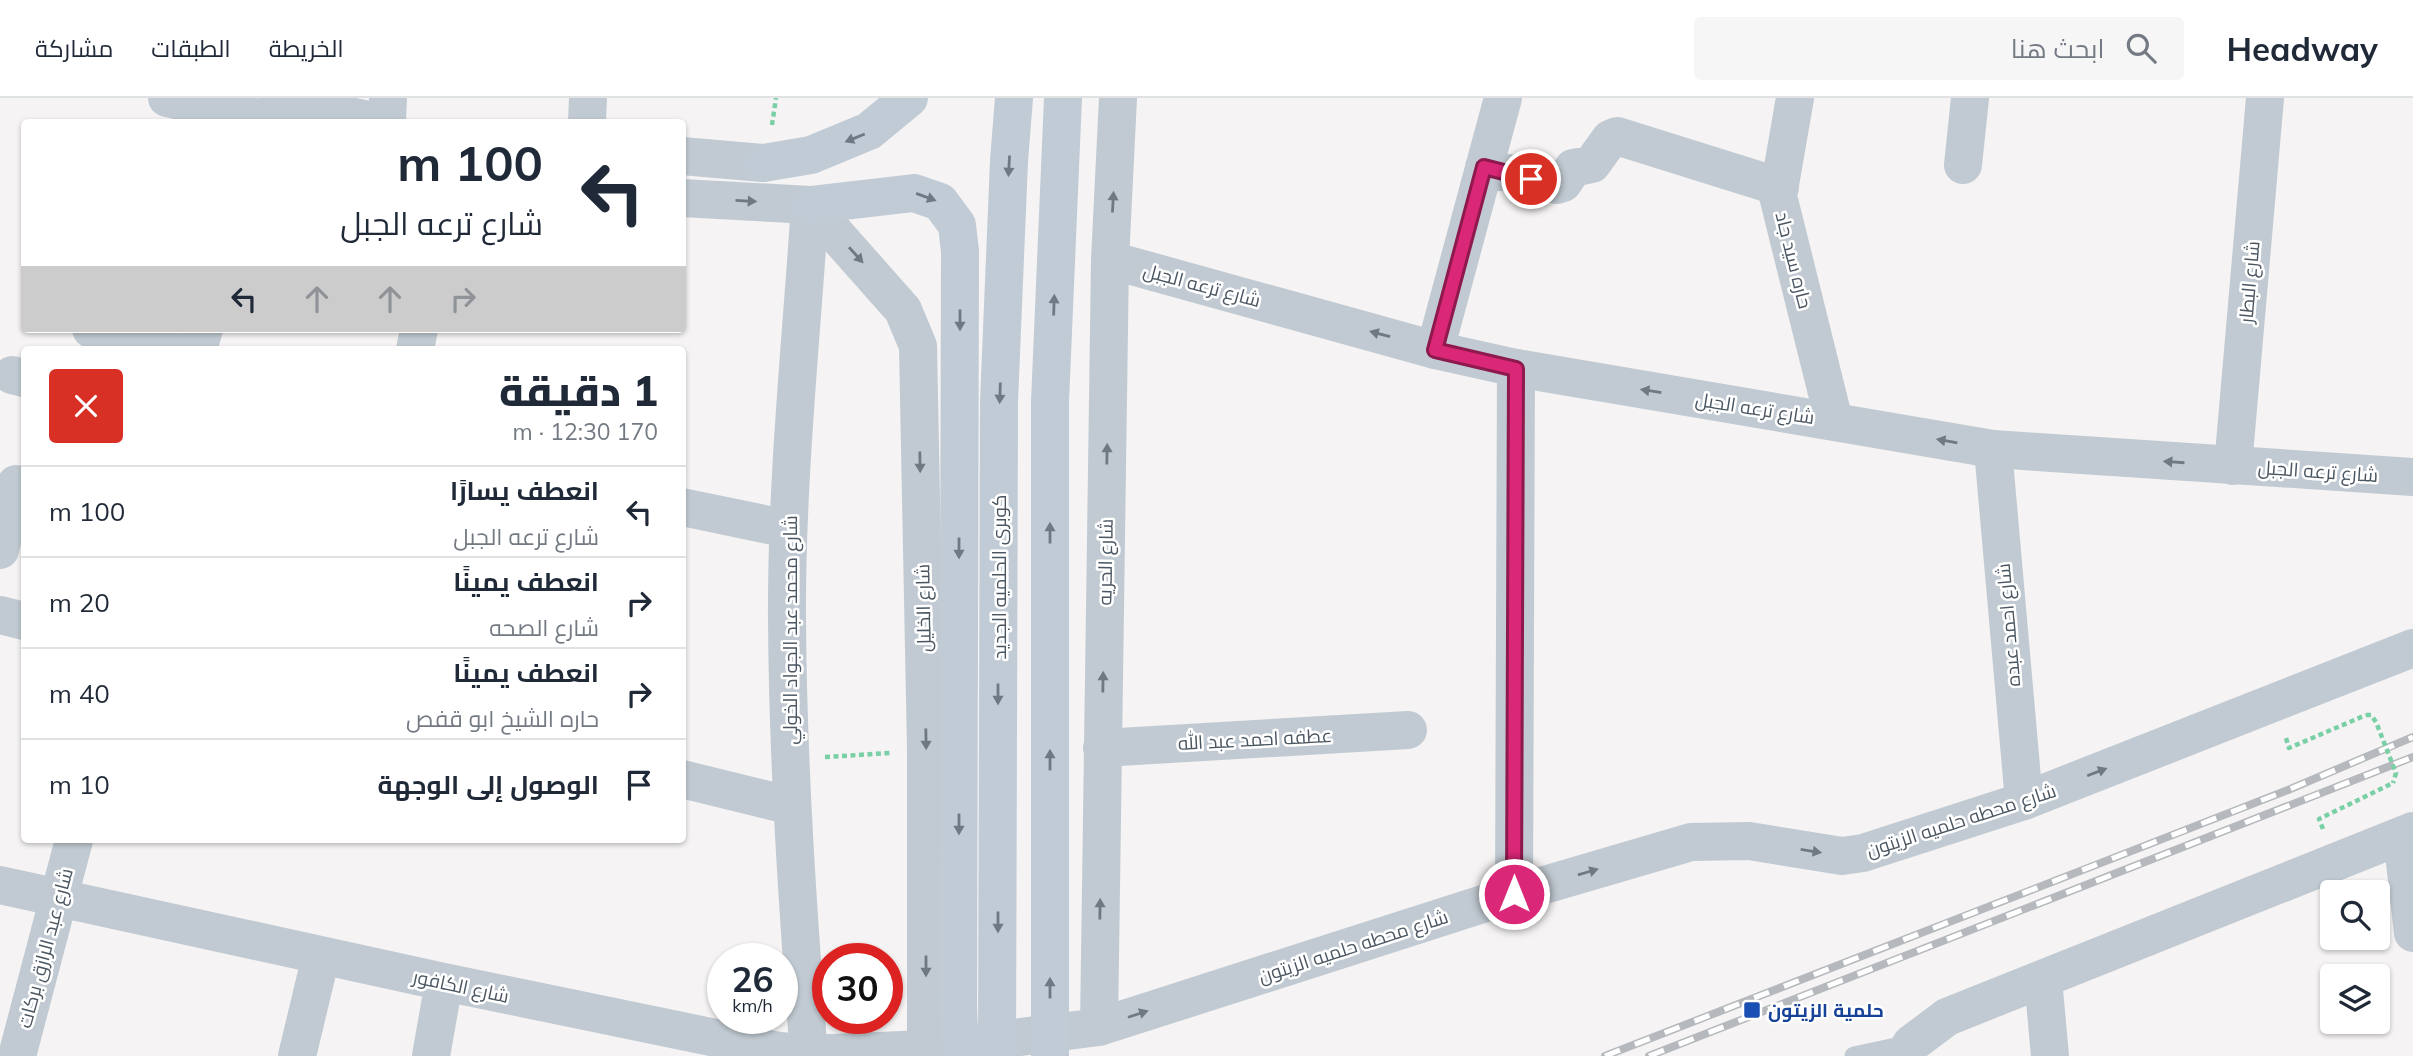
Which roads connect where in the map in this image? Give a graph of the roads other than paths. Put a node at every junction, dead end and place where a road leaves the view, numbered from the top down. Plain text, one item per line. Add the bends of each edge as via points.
1 (167, 98) edge
2 (388, 98) edge
3 (588, 98) edge
4 (909, 98) edge
5 (1014, 98) edge
6 (1063, 98) edge
7 (1118, 98) edge
8 (1503, 98) edge
9 (1796, 98) edge
10 (1969, 98) edge
11 (2266, 98) edge
12 (217, 104) edge
13 (252, 119) edge
14 (265, 119) edge
15 (364, 119) edge
16 (387, 119) edge
17 (587, 119) edge
18 (686, 156) edge
19 (763, 163) joint
20 (1963, 165) dead end
21 (1484, 167) junction
22 (1780, 187) junction
23 (686, 198) edge
24 (810, 205) junction
25 (1110, 260) junction
26 (107, 333) edge
27 (157, 346) edge
28 (1435, 350) junction
29 (1516, 369) junction
30 (1834, 421) junction
31 (1993, 449) junction
32 (2233, 466) junction
33 (2413, 477) edge
34 (16, 484) dead end
35 (686, 508) edge
36 (788, 529) junction
37 (0, 550) edge
38 (0, 615) edge
39 (21, 620) edge
40 (2413, 648) edge
41 (1408, 730) dead end
42 (1102, 748) junction
43 (686, 780) edge
44 (2024, 801) junction
45 (792, 806) junction
46 (2408, 833) edge
47 (73, 843) edge
48 (0, 885) edge
49 (1514, 894) junction
50 (58, 898) junction
51 (2413, 933) edge
52 (321, 956) junction
53 (2043, 979) junction
54 (444, 982) junction
55 (1099, 1027) junction
56 (1908, 1050) edge
57 (926, 1052) edge
58 (808, 1055) edge
59 (17, 1056) edge
60 (297, 1056) edge
61 (431, 1056) edge
62 (963, 1056) edge
63 (997, 1056) edge
64 (1050, 1056) edge
65 (1854, 1056) edge
66 (2050, 1056) edge

1 - 12 street
2 - 16 street
3 - 17 street
4 -> 19 main road via 869,131 811,155
5 -> 63 main road, كوبرى الحلميه الجديد, bridge via 999,402
64 -> 6 main road, bridge via 1050,402
25 -> 7 street, شارع الحريه
8 - 21 street
9 - 22 street, حاره سيد جاد
10 - 20 street
11 - 32 street, شارع البطار
12 - 13 street
14 - 15 street via 300,110
18 - 19 street
21 - 22 street via 1557,185 1573,168 1592,164 1617,136
21 - 28 street
22 - 30 street, حاره سيد جاد via 1781,210
23 -> 24 street
24 - 36 street, شارع محمد عبد الجواد الخولي
24 -> 57 street, شارع الخليل via 903,310 918,346
24 -> 62 main road, bridge via 914,193 940,202 957,225 958,1036
28 -> 25 street, شارع ترعه الجبل
42 -> 25 street, شارع الحريه
26 - 27 street
28 - 29 street, شارع ترعه الجبل
30 -> 29 street, شارع ترعه الجبل
29 - 49 street
31 -> 30 street, شارع ترعه الجبل
32 -> 31 street, شارع ترعه الجبل
31 - 44 street, شارع احمد عبده
32 - 33 street, شارع ترعه الجبل
34 - 37 street
35 - 36 street
36 - 45 street, شارع محمد عبد الجواد الخولي
38 - 39 street
44 -> 40 street, شارع محطه حلميه الزيتون
41 - 42 street, عطفه احمد عبد الله
55 -> 42 street, شارع الحريه
43 - 45 street
49 -> 44 street, شارع محطه حلميه الزيتون via 1691,842 1749,841 1842,856 1863,853
45 - 58 street, شارع محمد عبد الجواد الخولي
46 - 51 street
46 - 53 street
47 - 50 street, شارع عبد الرازق بركات
48 - 50 street, شارع الكافور
55 -> 49 street, شارع محطه حلميه الزيتون
50 - 52 street, شارع الكافور
50 - 59 street, شارع عبد الرازق بركات
52 - 54 street, شارع الكافور
52 - 60 street
53 - 56 street via 1947,1017
53 - 66 street
54 - 58 street, شارع الكافور
54 - 61 street
55 - 57 street, شارع محطه حلميه الزيتون
56 - 65 lane
57 - 58 street, شارع الكافور

